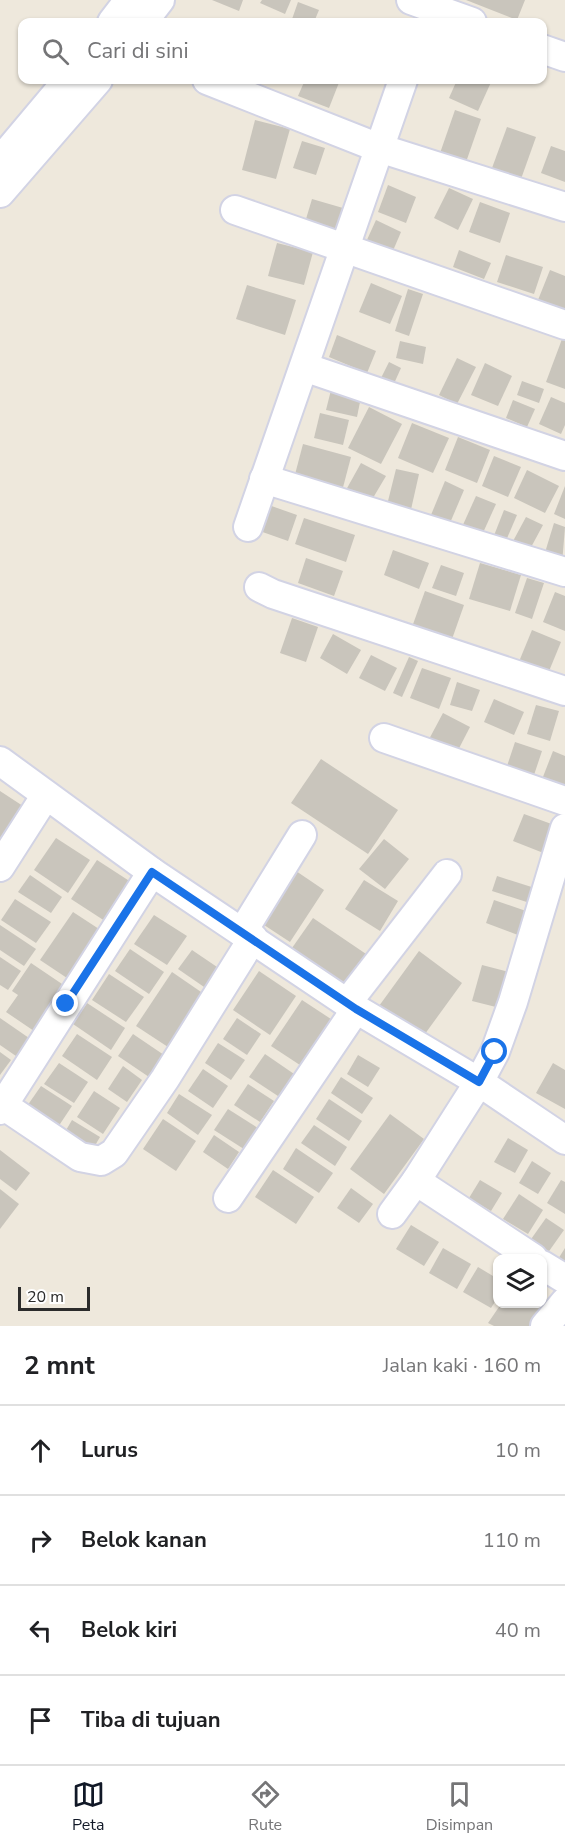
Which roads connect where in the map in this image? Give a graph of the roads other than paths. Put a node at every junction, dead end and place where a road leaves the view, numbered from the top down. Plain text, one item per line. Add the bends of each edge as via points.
1 (129, 0) edge
2 (160, 0) edge
3 (423, 7) edge
4 (114, 18) edge
5 (146, 18) edge
6 (459, 18) edge
7 (547, 50) edge
8 (565, 57) edge
9 (65, 84) edge
10 (95, 84) edge
11 (217, 84) edge
12 (402, 84) edge
13 (379, 148) junction
14 (0, 161) edge
15 (0, 193) edge
16 (565, 207) edge
17 (235, 210) dead end
18 (344, 246) junction
19 (565, 325) edge
20 (304, 367) junction
21 (565, 456) edge
22 (264, 479) junction
23 (248, 527) dead end
24 (565, 572) edge
25 (259, 586) dead end
26 (565, 691) edge
27 (384, 738) dead end
28 (0, 762) edge
29 (46, 795) junction
30 (565, 801) edge
31 (565, 828) edge
32 (302, 835) dead end
33 (0, 867) edge
34 (152, 872) junction
35 (447, 874) dead end
36 (248, 935) junction
37 (352, 1006) junction
38 (479, 1082) junction
39 (1, 1106) edge
40 (565, 1140) edge
41 (416, 1181) junction
42 (228, 1198) dead end
43 (392, 1214) dead end
44 (527, 1254) edge
45 (547, 1268) edge
46 (565, 1280) edge
47 (565, 1302) edge
48 (545, 1326) edge

1 - 4 street
2 - 5 street
3 - 6 street
7 - 8 street
9 - 14 street
10 - 15 street
11 - 13 street
12 - 13 street
13 - 16 street
13 - 18 street
17 - 18 street
18 - 19 street
18 - 20 street
20 - 21 street
20 - 22 street
22 - 23 street
22 - 24 street
25 - 26 street via 273,594
27 - 30 street
28 - 29 street
29 - 33 street
29 - 34 street
31 - 38 street via 507,1020
32 - 36 street
34 - 36 street
34 - 39 street
35 - 37 street
36 - 37 street
36 - 39 street via 165,1079 114,1153 101,1161 80,1157
37 - 38 street
37 - 42 street
38 - 40 street
38 - 41 street
41 - 43 street
41 - 44 street
45 - 46 street
47 - 48 street

